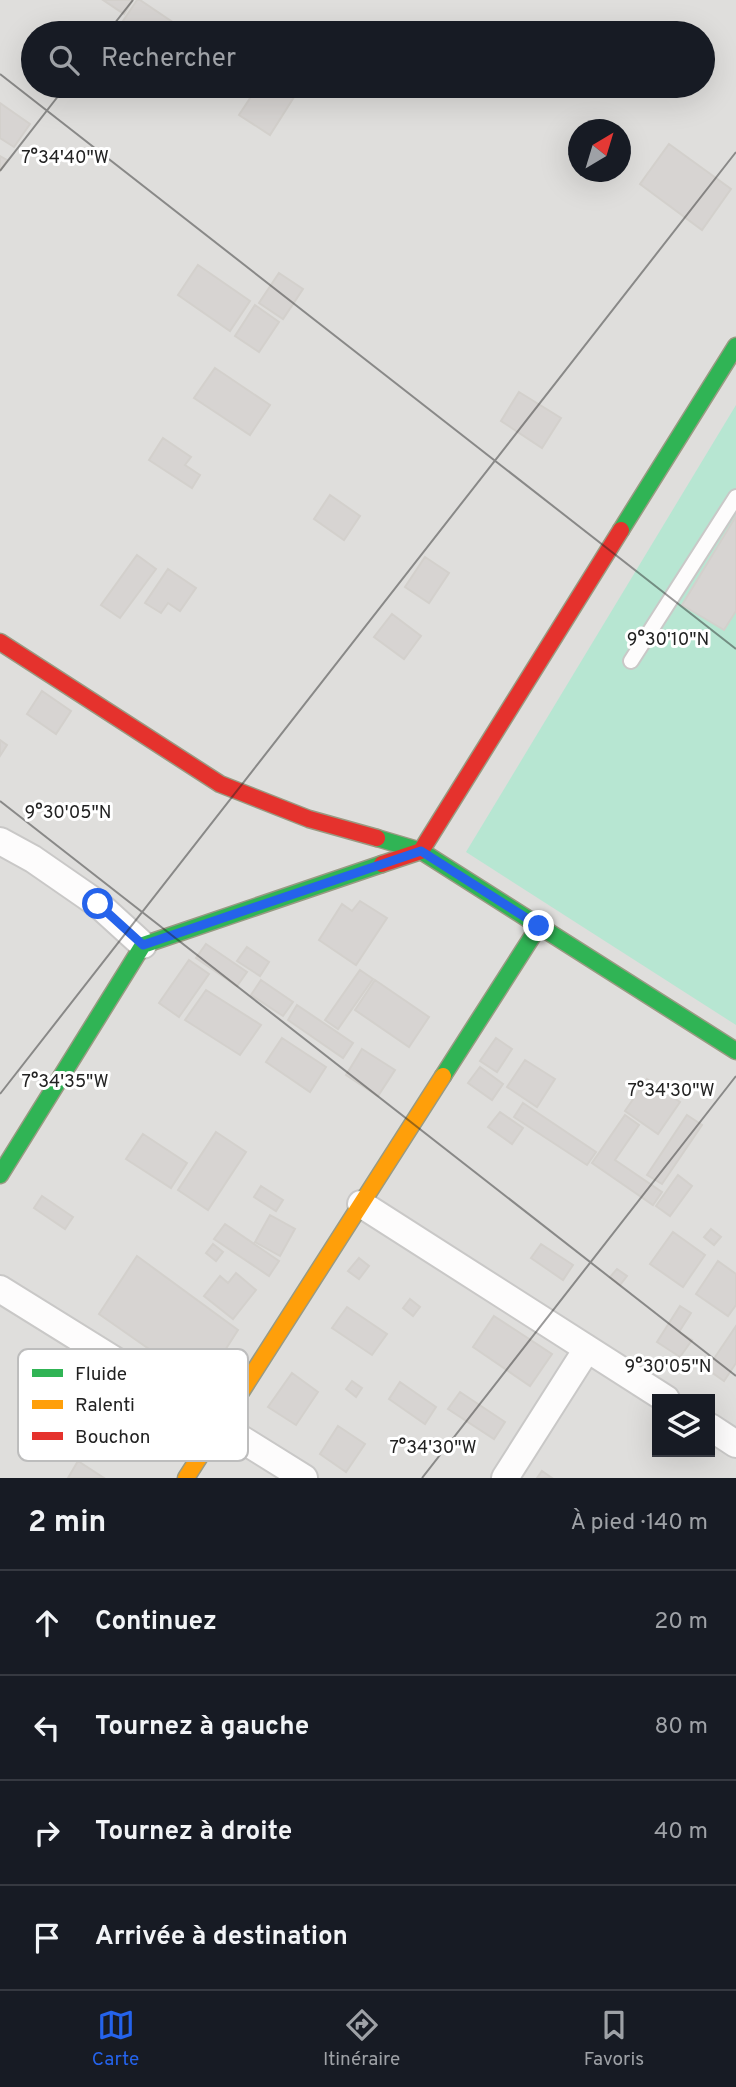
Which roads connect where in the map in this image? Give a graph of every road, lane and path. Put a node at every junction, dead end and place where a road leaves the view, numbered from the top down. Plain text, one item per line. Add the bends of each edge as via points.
1 (736, 346) edge
2 (736, 497) edge
3 (0, 642) edge
4 (631, 661) dead end
5 (0, 841) edge
6 (421, 851) junction
7 (539, 926) junction
8 (143, 945) junction
9 (736, 1051) edge
10 (0, 1175) edge
11 (361, 1204) junction
12 (0, 1289) edge
13 (96, 1349) edge
14 (587, 1349) junction
15 (248, 1382) edge
16 (658, 1394) edge
17 (715, 1430) edge
18 (248, 1443) edge
19 (736, 1444) edge
20 (197, 1461) edge
21 (186, 1478) edge
22 (304, 1478) edge
23 (505, 1478) edge

1 - 6 street
2 - 4 lane
3 - 6 street via 220,784 309,819
5 - 8 street via 98,904
6 - 7 street
6 - 8 street
7 - 9 street
7 - 11 street
8 - 10 street
11 - 14 street
11 - 15 street
12 - 13 street
14 - 16 street
14 - 23 street
17 - 19 street
18 - 22 street
20 - 21 street

